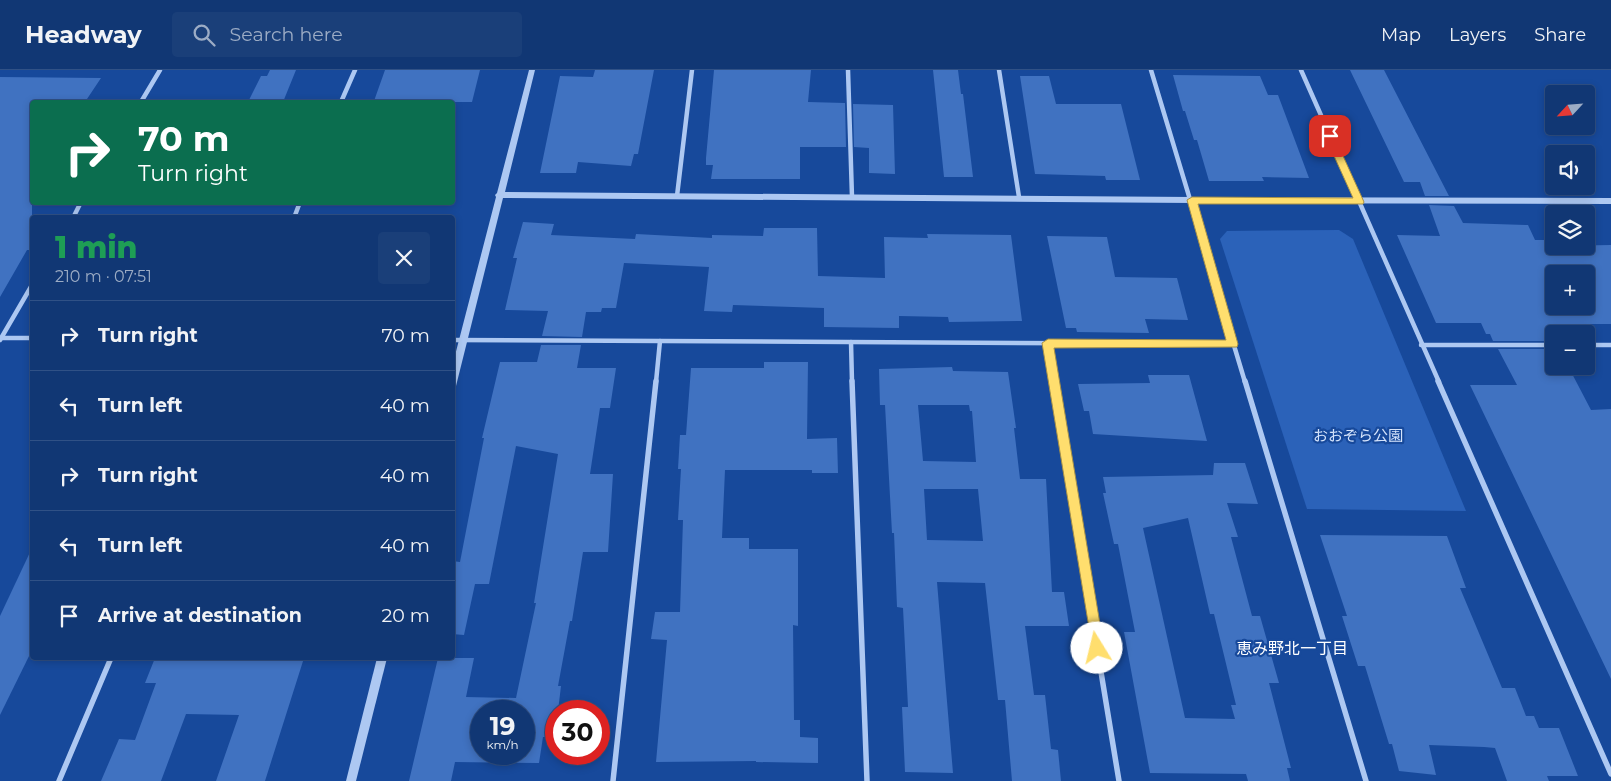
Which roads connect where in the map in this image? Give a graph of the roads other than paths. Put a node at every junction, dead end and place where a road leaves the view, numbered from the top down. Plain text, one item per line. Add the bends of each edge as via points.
1 (160, 70) edge
2 (355, 70) edge
3 (532, 70) edge
4 (692, 70) edge
5 (848, 70) edge
6 (999, 70) edge
7 (1151, 70) edge
8 (1301, 70) edge
9 (142, 100) edge
10 (342, 100) edge
11 (499, 195) junction
12 (677, 196) junction
13 (852, 197) junction
14 (1019, 198) junction
15 (1192, 200) junction
16 (1611, 201) edge
17 (1359, 202) junction
18 (30, 288) edge
19 (30, 338) edge
20 (1, 339) edge
21 (455, 340) edge
22 (464, 340) junction
23 (660, 341) junction
24 (851, 342) junction
25 (1048, 343) junction
26 (1233, 344) junction
27 (1421, 345) junction
28 (1545, 345) edge
29 (1595, 345) edge
30 (1609, 345) edge
31 (1611, 352) edge
32 (455, 374) edge
33 (110, 660) edge
34 (381, 660) edge
35 (1611, 774) edge
36 (59, 781) edge
37 (351, 781) edge
38 (612, 781) edge
39 (867, 781) edge
40 (1119, 781) edge
41 (1366, 781) edge

1 - 9 street
2 - 10 street
3 - 11 street
4 - 12 street
5 - 13 street
6 - 14 street
7 - 15 street
8 - 17 street
11 - 12 street
11 - 22 street
12 - 13 street
13 - 14 street
14 - 15 street
15 - 17 street
15 - 26 street
16 - 17 street
17 - 27 street
18 - 20 street
19 - 20 street
21 - 22 street
22 - 23 street
22 - 32 street
23 - 24 street
23 - 38 street
24 - 25 street
24 - 39 street
25 - 26 street
25 - 40 street
26 - 41 street
27 - 28 street
27 - 35 street
29 - 30 street
30 - 31 street
33 - 36 street
34 - 37 street

